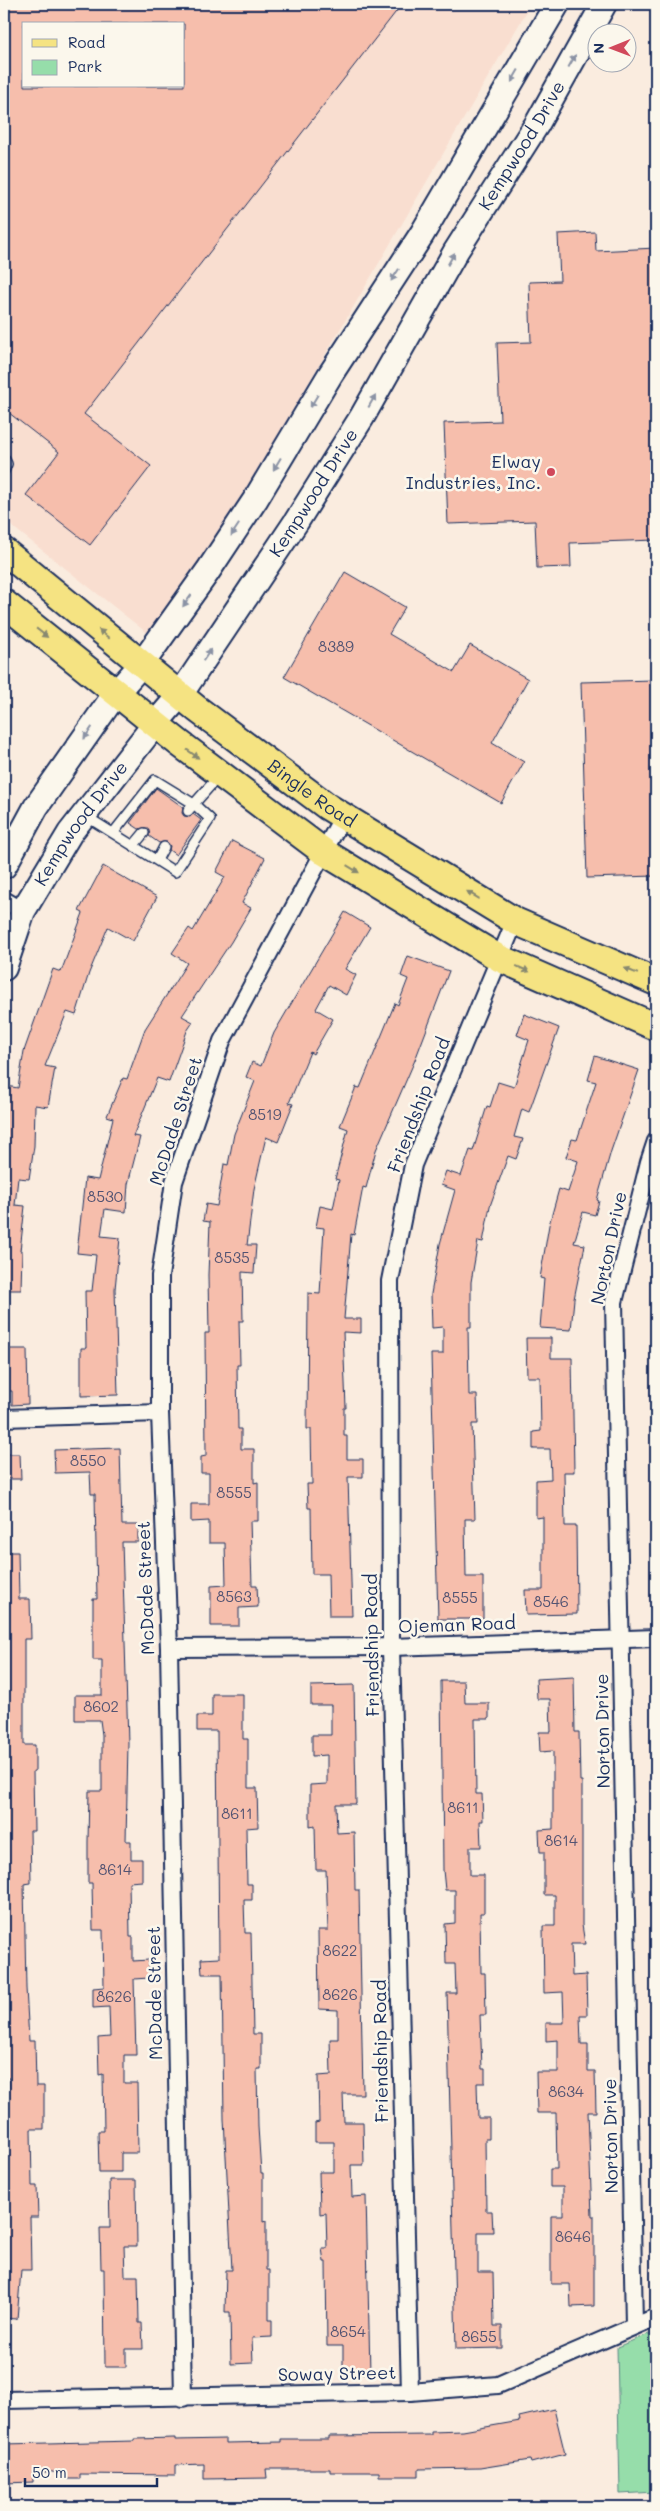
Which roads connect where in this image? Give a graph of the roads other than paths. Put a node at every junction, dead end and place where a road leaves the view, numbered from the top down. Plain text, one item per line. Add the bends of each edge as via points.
1 (604, 4) edge
2 (554, 5) edge
3 (4, 458) edge
4 (4, 471) edge
5 (4, 552) edge
6 (4, 603) edge
7 (141, 665) junction
8 (116, 693) junction
9 (180, 695) junction
10 (155, 724) junction
11 (220, 774) junction
12 (191, 808) junction
13 (84, 815) junction
14 (343, 816) junction
15 (114, 832) junction
16 (144, 833) dead end
17 (134, 845) junction
18 (164, 847) dead end
19 (324, 852) junction
20 (157, 860) junction
21 (4, 866) edge
22 (14, 906) edge
23 (515, 921) junction
24 (499, 958) junction
25 (4, 968) edge
26 (656, 982) edge
27 (656, 1027) edge
28 (656, 1141) edge
29 (160, 1413) junction
30 (4, 1418) edge
31 (656, 1638) edge
32 (622, 1639) junction
33 (391, 1647) junction
34 (169, 1648) junction
35 (656, 2317) edge
36 (634, 2325) junction
37 (410, 2392) junction
38 (183, 2398) junction
39 (4, 2400) edge

9 -> 1 main road, Kempwood Drive via 362,417 456,251 536,124
2 -> 7 main road via 422,234 330,374 255,500
3 - 4 lane via 7,464
7 -> 5 main road, Bingle Road
6 -> 8 main road
7 - 8 main road
7 - 9 main road, Bingle Road
8 - 10 main road
8 -> 21 main road via 36,807
9 - 10 main road, Kempwood Drive
9 - 14 main road, Bingle Road
10 -> 11 main road
10 - 13 main road, Kempwood Drive
11 - 12 lane
11 - 19 main road
12 - 15 lane via 155,780
12 - 20 lane via 210,819 175,872
13 - 15 lane
13 - 22 main road, Kempwood Drive
14 - 19 street, McDade Street
23 -> 14 main road, Bingle Road
15 - 17 lane
16 - 17 lane
17 - 20 lane
18 - 20 lane
19 -> 24 main road
19 - 29 street, McDade Street via 222,1041 174,1182 160,1276
22 - 25 main road, Kempwood Drive
23 - 24 street, Friendship Road
26 -> 23 main road, Bingle Road
24 -> 27 main road
24 - 33 street, Friendship Road via 414,1165 390,1281
28 - 32 street, Norton Drive via 614,1302
29 - 30 street
29 - 34 street, McDade Street
31 - 32 street, Ojeman Road
32 - 33 street, Ojeman Road
32 - 36 street, Norton Drive
33 - 34 street, Ojeman Road
33 - 37 street, Friendship Road
34 - 38 street, McDade Street
35 - 36 street, Soway Street
36 - 37 street, Soway Street via 498,2385
37 - 38 street, Soway Street
38 - 39 street, Soway Street

